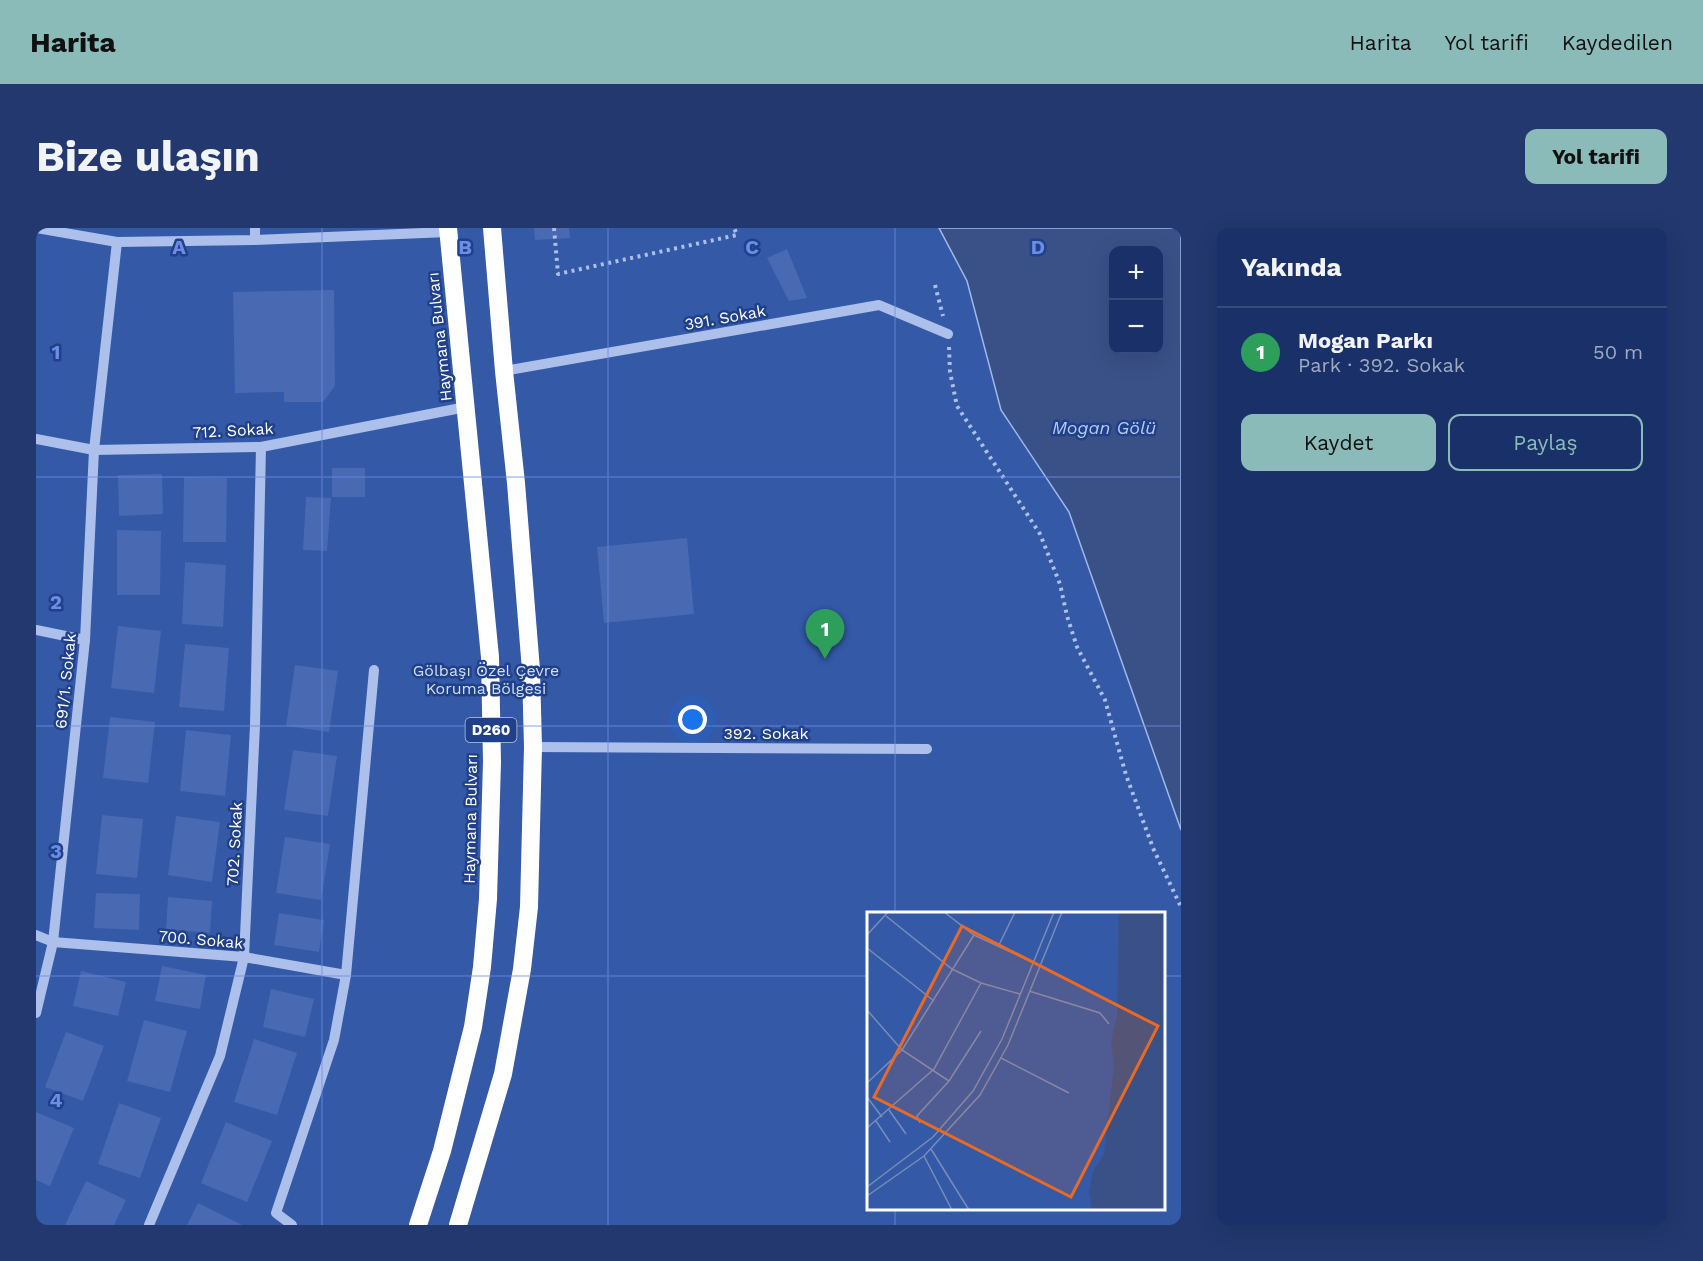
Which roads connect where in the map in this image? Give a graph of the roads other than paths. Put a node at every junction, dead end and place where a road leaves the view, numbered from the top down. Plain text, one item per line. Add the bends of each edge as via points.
1 (36, 228) edge
2 (255, 228) edge
3 (492, 228) edge
4 (448, 230) edge
5 (255, 240) junction
6 (117, 242) junction
7 (948, 334) road end
8 (504, 371) junction
9 (466, 407) junction
10 (36, 439) edge
11 (261, 447) junction
12 (94, 450) junction
13 (36, 630) edge
14 (85, 640) junction
15 (374, 670) dead end
16 (533, 747) junction
17 (927, 749) dead end
18 (36, 935) edge
19 (53, 942) junction
20 (244, 957) junction
21 (346, 975) junction
22 (36, 1013) edge
23 (149, 1225) edge
24 (292, 1225) edge
25 (418, 1225) edge
26 (458, 1225) edge

1 - 6 street
2 - 5 street
3 - 8 highway, D260
4 - 5 street
4 - 9 highway, Haymana Bulvarı / D260
5 - 6 street
6 - 12 street, 691/1. Sokak
7 - 8 street, 391. Sokak via 879,305
8 - 16 highway, D260 via 525,581
9 - 11 street, 712. Sokak
9 - 25 highway, Haymana Bulvarı / D260 via 490,657 488,899 473,1028 442,1151
10 - 12 street, 712. Sokak
11 - 12 street, 712. Sokak
11 - 20 street, 702. Sokak via 255,725
12 - 14 street, 691/1. Sokak
13 - 14 street
14 - 19 street, 691/1. Sokak
15 - 21 street
16 - 17 street, 392. Sokak
16 - 26 highway, D260 via 529,907 515,1014 503,1074
18 - 19 street, 700. Sokak
19 - 20 street, 700. Sokak
19 - 22 street, 691/1. Sokak
20 - 21 street, 700. Sokak
20 - 23 street, 702. Sokak via 220,1056
21 - 24 street via 334,1040 276,1213

